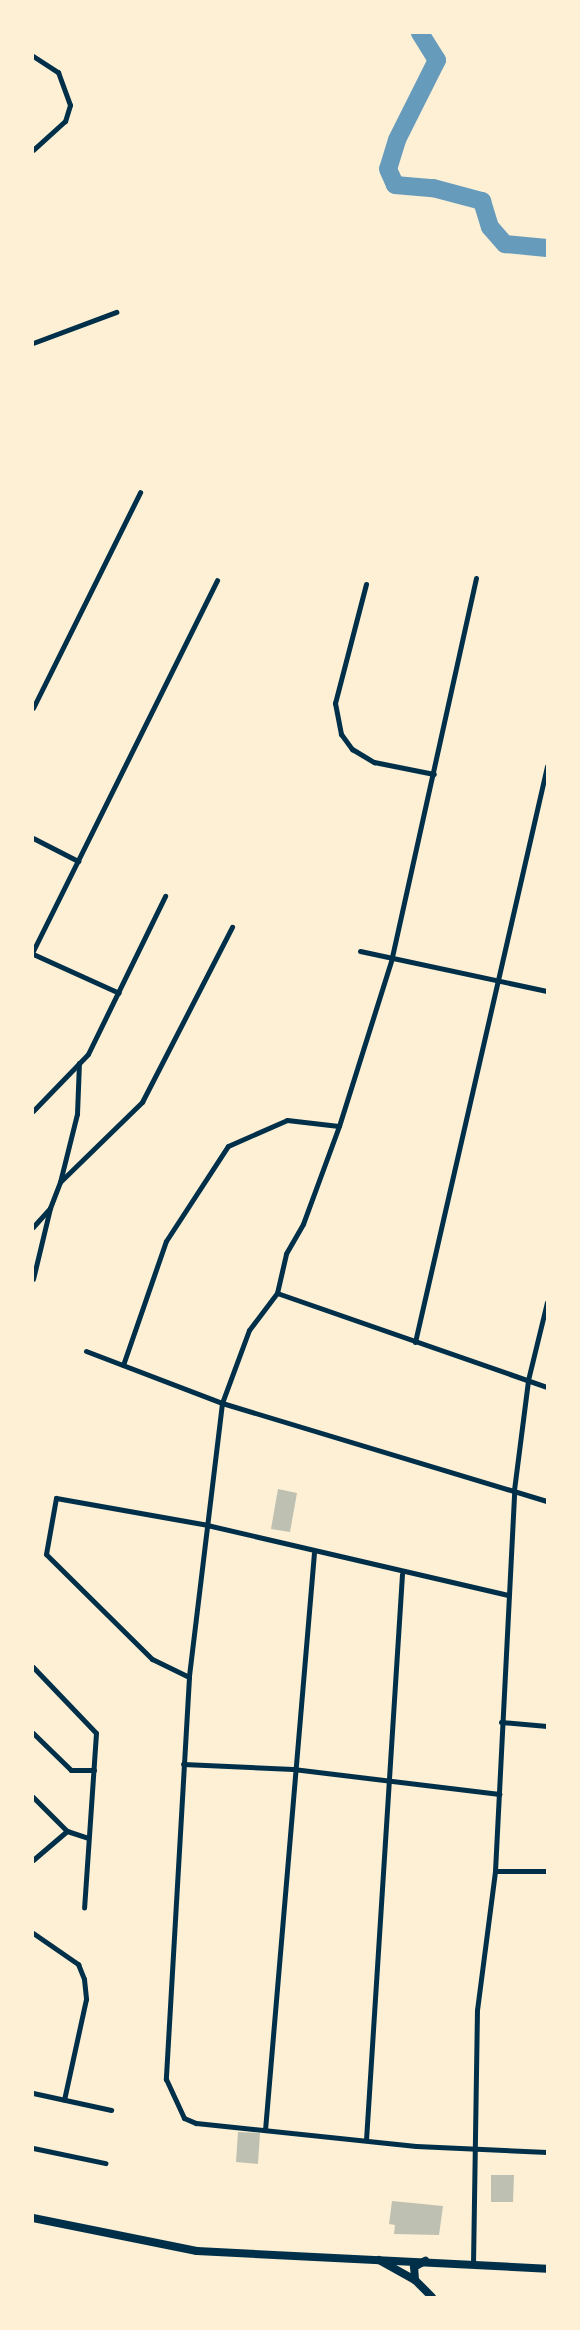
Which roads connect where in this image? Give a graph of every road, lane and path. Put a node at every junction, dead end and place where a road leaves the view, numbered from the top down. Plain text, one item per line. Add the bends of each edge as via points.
1 (33, 56) edge
2 (33, 150) edge
3 (116, 312) dead end
4 (33, 343) edge
5 (140, 492) dead end
6 (476, 578) dead end
7 (218, 580) dead end
8 (366, 584) dead end
9 (33, 708) edge
10 (547, 766) edge
11 (434, 774) junction
12 (33, 838) edge
13 (78, 861) junction
14 (165, 896) dead end
15 (232, 927) dead end
16 (360, 951) dead end
17 (33, 952) edge
18 (392, 958) junction
19 (496, 981) junction
20 (547, 991) edge
21 (119, 993) junction
22 (79, 1063) junction
23 (33, 1111) edge
24 (339, 1126) junction
25 (60, 1182) junction
26 (50, 1208) junction
27 (33, 1227) edge
28 (33, 1279) edge
29 (277, 1293) junction
30 (547, 1302) edge
31 (415, 1342) junction
32 (86, 1351) dead end
33 (123, 1365) junction
34 (528, 1380) junction
35 (547, 1387) edge
36 (222, 1403) junction
37 (514, 1490) junction
38 (547, 1501) edge
39 (207, 1525) junction
40 (314, 1553) junction
41 (402, 1574) junction
42 (507, 1595) junction
43 (33, 1666) edge
44 (189, 1677) junction
45 (501, 1722) junction
46 (547, 1726) edge
47 (33, 1733) edge
48 (183, 1764) junction
49 (293, 1769) junction
50 (94, 1770) junction
51 (387, 1782) junction
52 (499, 1794) junction
53 (33, 1797) edge
54 (67, 1831) junction
55 (88, 1838) junction
56 (33, 1860) edge
57 (495, 1870) junction
58 (547, 1871) edge
59 (84, 1908) dead end
60 (33, 1932) edge
61 (33, 2093) edge
62 (64, 2100) junction
63 (111, 2110) dead end
64 (265, 2130) junction
65 (366, 2140) junction
66 (33, 2148) edge
67 (477, 2149) junction
68 (547, 2152) edge
69 (105, 2163) dead end
70 (33, 2218) edge
71 (364, 2257) junction
72 (428, 2260) junction
73 (472, 2264) junction
74 (547, 2269) edge
75 (415, 2280) junction
76 (432, 2297) edge

1 - 2 street via 58,72 70,105 64,121
3 - 4 street
5 - 9 street
6 - 11 street
7 - 13 street
8 - 11 street via 336,703 341,734 352,749 374,762
10 - 19 street
11 - 18 street
12 - 13 street
13 - 17 street
14 - 21 street
15 - 25 street via 142,1102
16 - 18 street
17 - 21 street
18 - 19 street
18 - 24 street
19 - 20 street
19 - 31 street
21 - 22 street
22 - 23 street
22 - 25 street via 77,1114
24 - 29 street via 303,1224 286,1254
24 - 33 street via 287,1120 228,1146 166,1241
25 - 26 street
26 - 27 street
26 - 28 street
29 - 31 street
29 - 36 street via 249,1330
30 - 34 street
31 - 34 street
32 - 33 street
33 - 36 street
34 - 35 street
34 - 37 street
36 - 37 street
36 - 39 street
37 - 38 street
37 - 42 street
39 - 40 street
39 - 44 street
39 - 44 street via 56,1498 46,1554 152,1659
40 - 41 street
40 - 49 street
41 - 42 street
41 - 51 street
42 - 45 street
43 - 50 street via 96,1733
44 - 48 street
45 - 46 street
45 - 52 street
47 - 50 street via 71,1770
48 - 49 street
48 - 64 street via 166,2079 184,2118
49 - 51 street
49 - 64 street
50 - 55 street
51 - 52 street
51 - 65 street
52 - 57 street
53 - 54 street
54 - 55 street
54 - 56 street
55 - 59 street
57 - 58 street
57 - 67 street via 477,2010
60 - 62 street via 78,1964 84,1980 86,1999
61 - 62 street
62 - 63 street
64 - 65 street
65 - 67 street
66 - 69 street
67 - 68 street
67 - 73 street
70 - 71 main road via 197,2251
71 - 72 main road
71 - 75 main road
72 - 73 main road
72 - 75 main road via 415,2265
73 - 74 main road
75 - 76 main road

